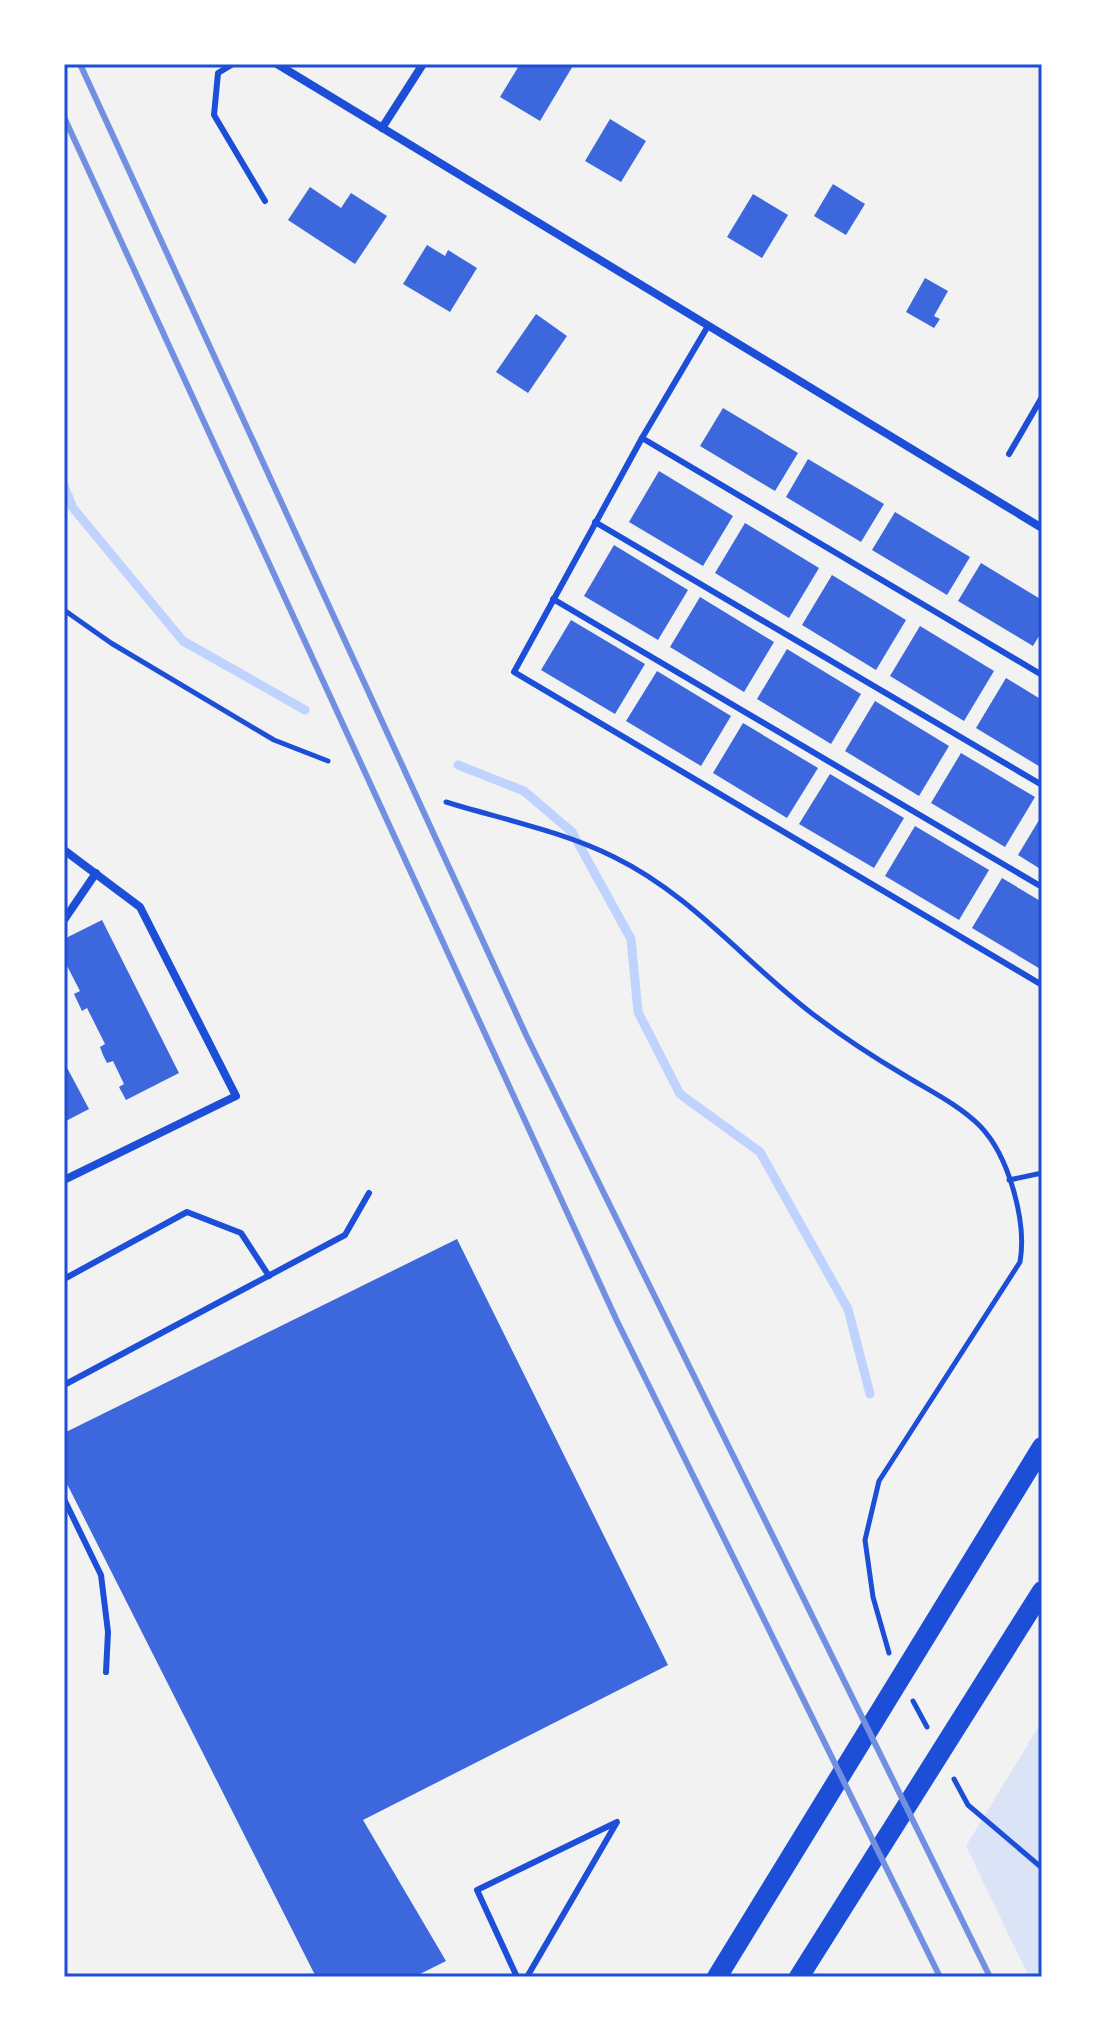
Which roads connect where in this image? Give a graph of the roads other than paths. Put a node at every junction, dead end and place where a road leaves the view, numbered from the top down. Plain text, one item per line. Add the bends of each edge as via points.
1 (233, 64) edge
2 (277, 64) edge
3 (423, 64) edge
4 (382, 128) junction
5 (265, 201) dead end
6 (708, 326) junction
7 (1042, 397) edge
8 (642, 438) junction
9 (1009, 454) dead end
10 (595, 522) junction
11 (1042, 528) edge
12 (553, 599) junction
13 (1042, 675) edge
14 (1042, 785) edge
15 (64, 850) edge
16 (96, 873) junction
17 (1042, 887) edge
18 (64, 920) edge
19 (1042, 985) edge
20 (64, 1180) edge
21 (369, 1193) dead end
22 (269, 1276) junction
23 (64, 1279) edge
24 (64, 1385) edge
25 (1042, 1447) edge
26 (64, 1499) edge
27 (1042, 1591) edge
28 (106, 1672) dead end
29 (517, 1977) edge
30 (527, 1977) edge
31 (717, 1977) edge
32 (799, 1977) edge

1 - 5 lane via 218,73 214,115
2 - 4 street
3 - 4 street
4 - 6 street
6 - 8 lane
6 - 11 street
7 - 9 lane
8 - 10 lane
8 - 13 lane
10 - 12 lane
10 - 14 lane
12 - 17 lane
12 - 19 lane via 514,672
15 - 16 street
16 - 18 street
16 - 20 street via 140,907 236,1096
21 - 22 lane via 345,1235
22 - 23 lane via 241,1233 187,1212
22 - 24 lane
25 - 31 main road
26 - 28 lane via 101,1575 108,1632
27 - 32 main road
29 - 30 lane via 477,1890 617,1822

